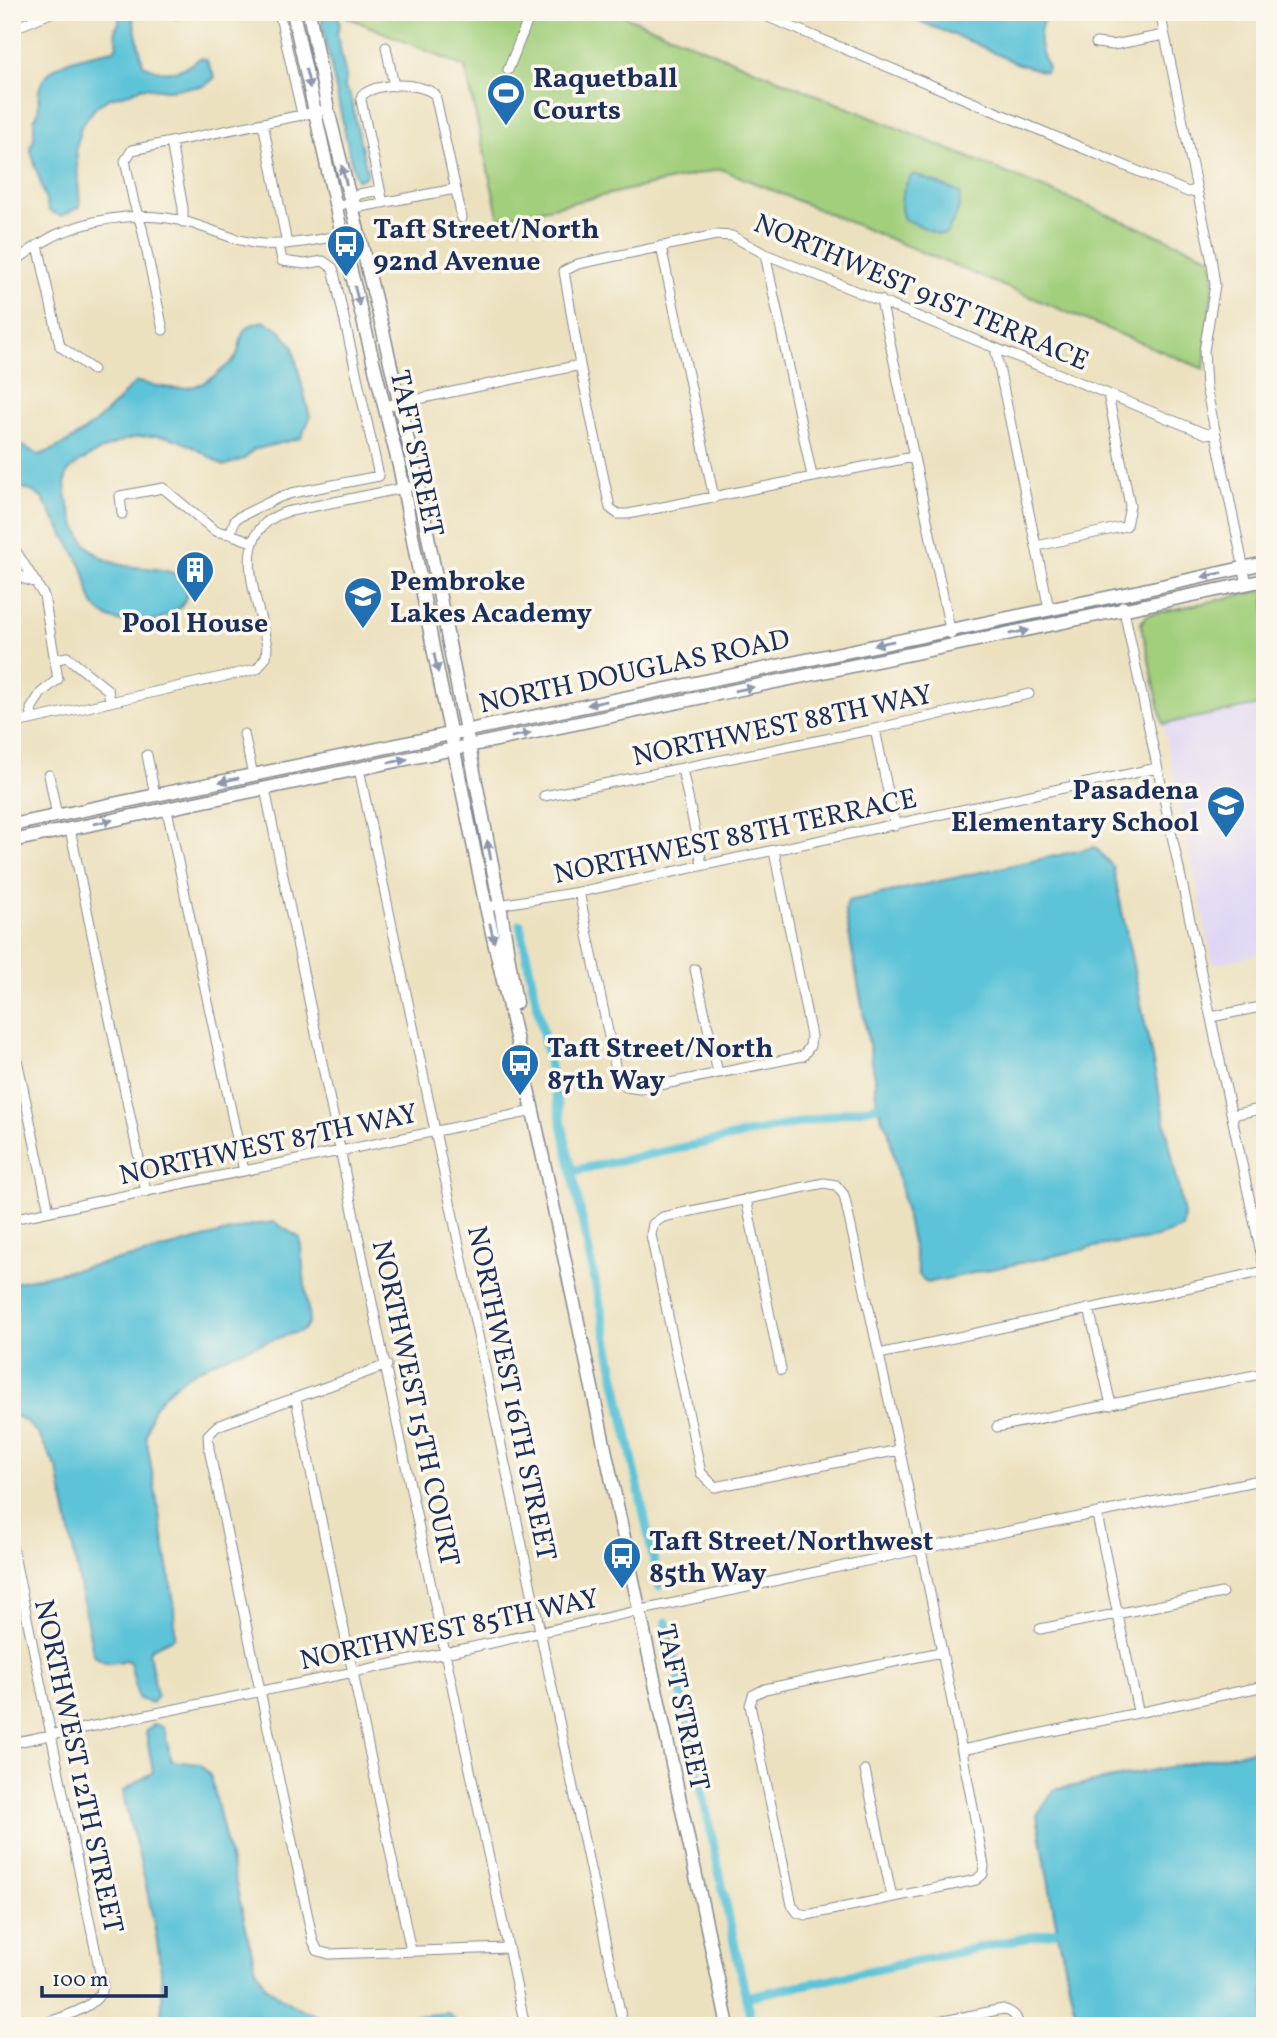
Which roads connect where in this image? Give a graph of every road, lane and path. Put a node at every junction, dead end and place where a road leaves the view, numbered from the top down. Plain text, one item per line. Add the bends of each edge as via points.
1 (53, 12) edge
2 (279, 12) edge
3 (293, 12) edge
4 (309, 12) edge
5 (531, 12) edge
6 (756, 12) edge
7 (1160, 12) edge
8 (1260, 12) edge
9 (12, 29) edge
10 (1265, 34) edge
11 (1164, 35) junction
12 (1096, 43) dead end
13 (386, 47) dead end
14 (508, 70) dead end
15 (394, 86) junction
16 (322, 111) junction
17 (302, 114) junction
18 (263, 123) junction
19 (171, 142) junction
20 (456, 189) junction
21 (380, 190) junction
22 (1197, 190) junction
23 (351, 202) junction
24 (383, 203) junction
25 (336, 206) junction
26 (138, 216) junction
27 (462, 218) dead end
28 (183, 222) junction
29 (358, 231) junction
30 (342, 235) junction
31 (283, 244) junction
32 (38, 245) junction
33 (661, 246) junction
34 (765, 254) junction
35 (13, 260) edge
36 (881, 300) junction
37 (163, 330) dead end
38 (995, 348) junction
39 (580, 365) junction
40 (93, 370) dead end
41 (1108, 394) junction
42 (399, 402) junction
43 (384, 405) junction
44 (1216, 432) junction
45 (913, 457) junction
46 (812, 477) junction
47 (418, 485) junction
48 (404, 488) junction
49 (714, 498) junction
50 (122, 513) dead end
51 (230, 534) junction
52 (252, 542) junction
53 (12, 545) edge
54 (1037, 546) junction
55 (1265, 563) edge
56 (1244, 568) junction
57 (12, 569) edge
58 (1265, 580) edge
59 (37, 583) junction
60 (1247, 584) junction
61 (1121, 595) junction
62 (1049, 609) junction
63 (1124, 611) junction
64 (950, 630) junction
65 (954, 645) junction
66 (57, 659) junction
67 (1029, 694) dead end
68 (110, 701) junction
69 (32, 718) junction
70 (12, 724) edge
71 (875, 729) junction
72 (466, 730) junction
73 (451, 733) junction
74 (244, 734) dead end
75 (469, 746) junction
76 (454, 749) junction
77 (147, 755) dead end
78 (344, 756) junction
79 (1157, 768) junction
80 (359, 769) junction
81 (682, 769) junction
82 (49, 775) dead end
83 (253, 775) junction
84 (271, 787) junction
85 (155, 796) junction
86 (544, 796) dead end
87 (167, 810) junction
88 (57, 816) junction
89 (12, 825) edge
90 (895, 826) junction
91 (70, 829) junction
92 (12, 841) edge
93 (774, 851) junction
94 (702, 864) junction
95 (579, 892) junction
96 (500, 905) junction
97 (486, 907) junction
98 (695, 969) dead end
99 (1265, 1006) edge
100 (1211, 1017) junction
101 (12, 1036) edge
102 (718, 1073) junction
103 (1265, 1108) edge
104 (533, 1111) junction
105 (1232, 1115) junction
106 (434, 1130) junction
107 (341, 1152) junction
108 (244, 1171) junction
109 (146, 1192) junction
110 (746, 1199) junction
111 (49, 1211) junction
112 (12, 1219) edge
113 (1265, 1271) edge
114 (1088, 1308) junction
115 (879, 1354) junction
116 (387, 1365) junction
117 (781, 1370) dead end
118 (1265, 1373) edge
119 (296, 1400) junction
120 (1111, 1405) junction
121 (997, 1427) dead end
122 (899, 1450) junction
123 (1265, 1479) edge
124 (1097, 1515) junction
125 (12, 1545) edge
126 (921, 1549) junction
127 (1223, 1593) dead end
128 (639, 1610) junction
129 (1117, 1614) junction
130 (1040, 1629) dead end
131 (540, 1631) junction
132 (941, 1652) junction
133 (445, 1653) junction
134 (352, 1672) junction
135 (1265, 1686) edge
136 (261, 1691) junction
137 (1138, 1711) junction
138 (50, 1735) junction
139 (12, 1743) edge
140 (962, 1750) junction
141 (865, 1770) dead end
142 (892, 1897) junction
143 (508, 1948) junction
144 (411, 1951) junction
145 (12, 2018) edge
146 (14, 2026) edge
147 (38, 2026) edge
148 (525, 2026) edge
149 (623, 2026) edge
150 (728, 2026) edge
151 (919, 2026) edge
152 (1019, 2026) edge

1 - 9 street
2 - 17 street
3 -> 16 street, TAFT STREET
4 - 16 street, TAFT STREET
5 - 14 street
6 - 22 street via 1188,192
7 - 11 street
8 - 10 street
11 - 12 street via 1113,45
11 - 22 street
13 - 15 street
15 - 20 street via 410,85 435,94
15 - 21 street via 370,91 361,100
16 - 17 street
23 -> 16 street, TAFT STREET
16 - 25 street, TAFT STREET
17 - 18 street
18 - 19 street
18 - 31 street
19 - 26 street via 132,150 125,161
19 - 28 street
20 - 24 street
20 - 27 street
21 - 23 street via 359,194
21 - 24 street
22 - 44 street via 1215,285 1204,369
23 - 24 street via 360,207
23 - 25 street
23 - 29 street, TAFT STREET
25 - 30 street, TAFT STREET
26 - 28 street
26 - 32 street via 99,220
26 - 37 street
28 - 31 street via 242,241
29 - 30 street
29 - 42 street, TAFT STREET
30 - 31 street
30 -> 43 street, TAFT STREET
31 - 51 street via 282,261 323,261 334,268 379,476 279,497 235,520
32 - 35 street
32 - 40 street via 60,346
33 - 34 street, NORTHWEST 91ST TERRACE via 732,236
33 - 39 street, NORTHWEST 91ST TERRACE via 564,271
33 - 49 street
34 - 36 street, NORTHWEST 91ST TERRACE
34 - 46 street
36 - 38 street, NORTHWEST 91ST TERRACE
36 - 45 street
38 - 41 street, NORTHWEST 91ST TERRACE
38 - 54 street
39 - 42 street
39 - 49 street via 610,508 628,514
41 - 44 street, NORTHWEST 91ST TERRACE via 1206,434
41 - 54 street via 1130,506 1126,526
42 - 43 street
42 - 47 street, TAFT STREET
43 - 48 street, TAFT STREET
44 - 56 street
45 - 46 street
45 - 64 street
46 - 49 street
47 - 48 street
47 - 72 street, TAFT STREET
48 - 52 street via 279,514 261,527
48 -> 73 street, TAFT STREET
50 - 51 street via 120,496 163,488 215,531
51 - 52 street
52 - 68 street via 250,565 267,647 263,664 250,671
53 - 59 street
54 - 62 street
55 - 56 street, NORTH DOUGLAS ROAD
56 - 60 street
56 -> 61 street, NORTH DOUGLAS ROAD
57 - 59 street
58 - 60 street, NORTH DOUGLAS ROAD
59 - 66 street
60 - 63 street, NORTH DOUGLAS ROAD
61 - 62 street, NORTH DOUGLAS ROAD
61 - 63 street
62 - 64 street, NORTH DOUGLAS ROAD
65 -> 63 street, NORTH DOUGLAS ROAD
63 - 79 street
64 - 65 street
64 -> 72 street, NORTH DOUGLAS ROAD
75 -> 65 street, NORTH DOUGLAS ROAD
66 - 68 street via 67,657 108,690
66 - 69 street via 58,679 41,693 31,709
67 - 71 street, NORTHWEST 88TH WAY
68 - 69 street
69 - 70 street
71 - 81 street, NORTHWEST 88TH WAY
71 - 90 street
72 - 73 street, NORTH DOUGLAS ROAD
72 - 75 street, TAFT STREET
73 - 76 street, TAFT STREET
73 - 78 street, NORTH DOUGLAS ROAD
74 - 83 street
75 - 76 street, NORTH DOUGLAS ROAD
96 -> 75 street, TAFT STREET
80 -> 76 street, NORTH DOUGLAS ROAD
76 - 97 street, TAFT STREET
77 - 85 street
78 - 83 street, NORTH DOUGLAS ROAD
78 - 84 street via 334,766
79 - 90 street, NORTHWEST 88TH TERRACE
79 - 100 street
80 - 84 street, NORTH DOUGLAS ROAD
80 - 106 street, NORTHWEST 16TH STREET
81 - 86 street, NORTHWEST 88TH WAY
81 - 94 street
82 - 88 street
83 -> 85 street, NORTH DOUGLAS ROAD
84 - 87 street, NORTH DOUGLAS ROAD
84 - 107 street, NORTHWEST 15TH COURT
85 - 88 street, NORTH DOUGLAS ROAD
91 -> 87 street, NORTH DOUGLAS ROAD
87 - 108 street
88 - 89 street, NORTH DOUGLAS ROAD
90 - 93 street, NORTHWEST 88TH TERRACE
91 - 92 street, NORTH DOUGLAS ROAD
91 - 109 street
93 - 94 street, NORTHWEST 88TH TERRACE
93 - 102 street via 810,1046 803,1056
94 - 95 street, NORTHWEST 88TH TERRACE
95 - 96 street, NORTHWEST 88TH TERRACE
95 - 102 street via 618,1080 640,1089
96 - 97 street, NORTHWEST 88TH TERRACE
96 - 104 street, TAFT STREET
97 -> 104 street, TAFT STREET
98 - 102 street
99 - 100 street
100 - 105 street
101 - 111 street
103 - 105 street
104 - 106 street, NORTHWEST 87TH WAY
104 - 128 street, TAFT STREET
105 - 113 street
106 - 107 street, NORTHWEST 87TH WAY
106 - 131 street, NORTHWEST 16TH STREET
107 - 108 street, NORTHWEST 87TH WAY
107 - 116 street, NORTHWEST 15TH COURT
108 - 109 street, NORTHWEST 87TH WAY
109 - 111 street, NORTHWEST 87TH WAY
110 - 115 street via 824,1183 836,1185 844,1195
110 - 117 street
110 - 122 street via 663,1217 653,1224 651,1235 701,1473 715,1487
111 - 112 street, NORTHWEST 87TH WAY
113 - 114 street
114 - 115 street
114 - 120 street
115 - 122 street
116 - 119 street
116 - 133 street, NORTHWEST 15TH COURT
118 - 120 street
119 - 134 street
119 - 136 street via 217,1426 208,1435
120 - 121 street
122 - 126 street
123 - 124 street, NORTHWEST 85TH WAY
124 - 126 street, NORTHWEST 85TH WAY
124 - 129 street
125 - 138 street, NORTHWEST 12TH STREET
126 - 128 street, NORTHWEST 85TH WAY
126 - 132 street
127 - 129 street
128 - 131 street, NORTHWEST 85TH WAY
128 - 150 street, TAFT STREET
129 - 130 street
129 - 137 street
131 - 133 street, NORTHWEST 85TH WAY
131 - 149 street, NORTHWEST 16TH STREET
132 - 140 street
132 - 142 street via 752,1695 750,1705 792,1905 807,1915
133 - 134 street, NORTHWEST 85TH WAY
133 - 143 street, NORTHWEST 15TH COURT
134 - 136 street, NORTHWEST 85TH WAY
134 - 144 street
135 - 137 street
136 - 138 street, NORTHWEST 85TH WAY
136 - 144 street via 318,1951
137 - 140 street
138 - 139 street, NORTHWEST 85TH WAY
138 - 147 street, NORTHWEST 12TH STREET via 103,1987 93,2003
140 - 142 street via 983,1874 976,1880
141 - 142 street
143 - 144 street
143 - 148 street, NORTHWEST 15TH COURT
145 - 146 street
151 - 152 street via 1003,2009 1018,2018

